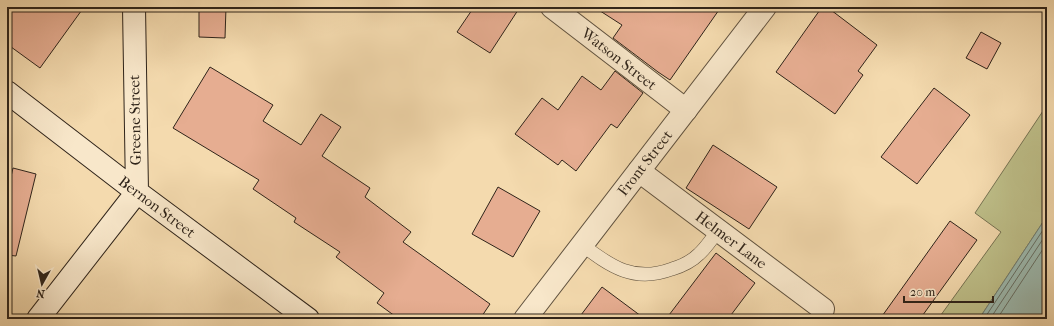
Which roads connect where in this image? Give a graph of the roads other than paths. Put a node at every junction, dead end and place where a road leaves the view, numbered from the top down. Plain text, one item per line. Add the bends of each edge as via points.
1 (134, 7) edge
2 (552, 7) edge
3 (765, 7) edge
4 (7, 92) edge
5 (686, 110) junction
6 (639, 171) junction
7 (137, 192) junction
8 (718, 230) junction
9 (581, 244) junction
10 (823, 309) dead end
11 (38, 319) edge
12 (308, 319) edge
13 (525, 319) edge

1 - 7 street, Greene Street
2 - 5 street, Watson Street
3 - 5 street, Front Street
4 - 7 street, Bernon Street
5 - 6 street, Front Street
6 - 8 street, Helmer Lane
6 - 9 street, Front Street
7 - 11 street
7 - 12 street, Bernon Street
8 - 9 lane via 700,254 692,260 671,270 649,274 634,274 619,269
8 - 10 street, Helmer Lane
9 - 13 street, Front Street

